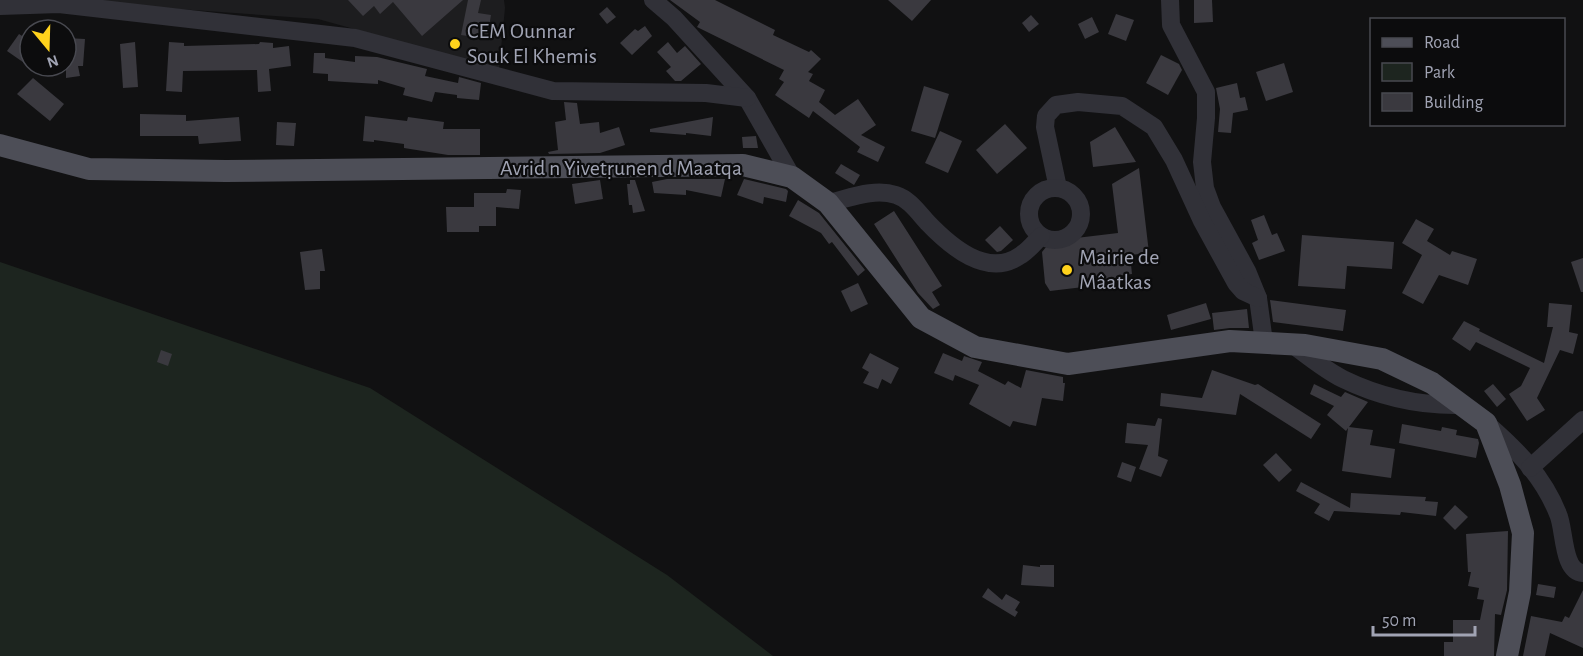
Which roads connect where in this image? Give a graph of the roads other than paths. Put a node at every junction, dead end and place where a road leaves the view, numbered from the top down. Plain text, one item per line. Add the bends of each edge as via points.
1 (653, 0) edge
2 (1170, 0) edge
3 (0, 6) edge
4 (747, 98) junction
5 (0, 145) edge
6 (792, 177) junction
7 (1058, 188) junction
8 (828, 202) junction
9 (1041, 236) junction
10 (1258, 298) junction
11 (1264, 342) junction
12 (1292, 344) junction
13 (1461, 405) junction
14 (1583, 420) edge
15 (1486, 423) junction
16 (1530, 468) junction
17 (1583, 573) edge
18 (1507, 656) edge

1 - 4 street
2 - 10 street via 1171,25 1206,92 1204,188
3 - 4 street via 59,3 354,38 553,91 706,93
4 - 6 street
5 - 6 main road, Avrid n Yivetṛunen d Maatqa via 88,169 743,165
6 - 8 main road, Avrid n Yivetṛunen d Maatqa
7 - 9 street via 1042,192 1031,204 1029,220
7 - 9 street via 1074,196 1081,212 1077,229 1062,239
7 - 10 street via 1046,116 1056,105 1078,102 1122,106 1154,127 1236,283
8 - 9 street via 864,194 898,195 967,256 987,263 1021,256
8 - 11 main road, Avrid n Yivetṛunen d Maatqa via 921,318 975,347 1068,364 1230,341
10 - 11 street
11 - 12 main road, Avrid n Yivetṛunen d Maatqa
12 - 13 main road, Avrid n Yivetṛunen d Maatqa via 1382,359 1432,383
12 - 13 street via 1343,379 1404,401
13 - 15 main road, Avrid n Yivetṛunen d Maatqa
14 - 16 street
15 - 16 street via 1518,451
15 - 18 main road via 1523,533 1520,592
16 - 17 street via 1559,515 1569,565

